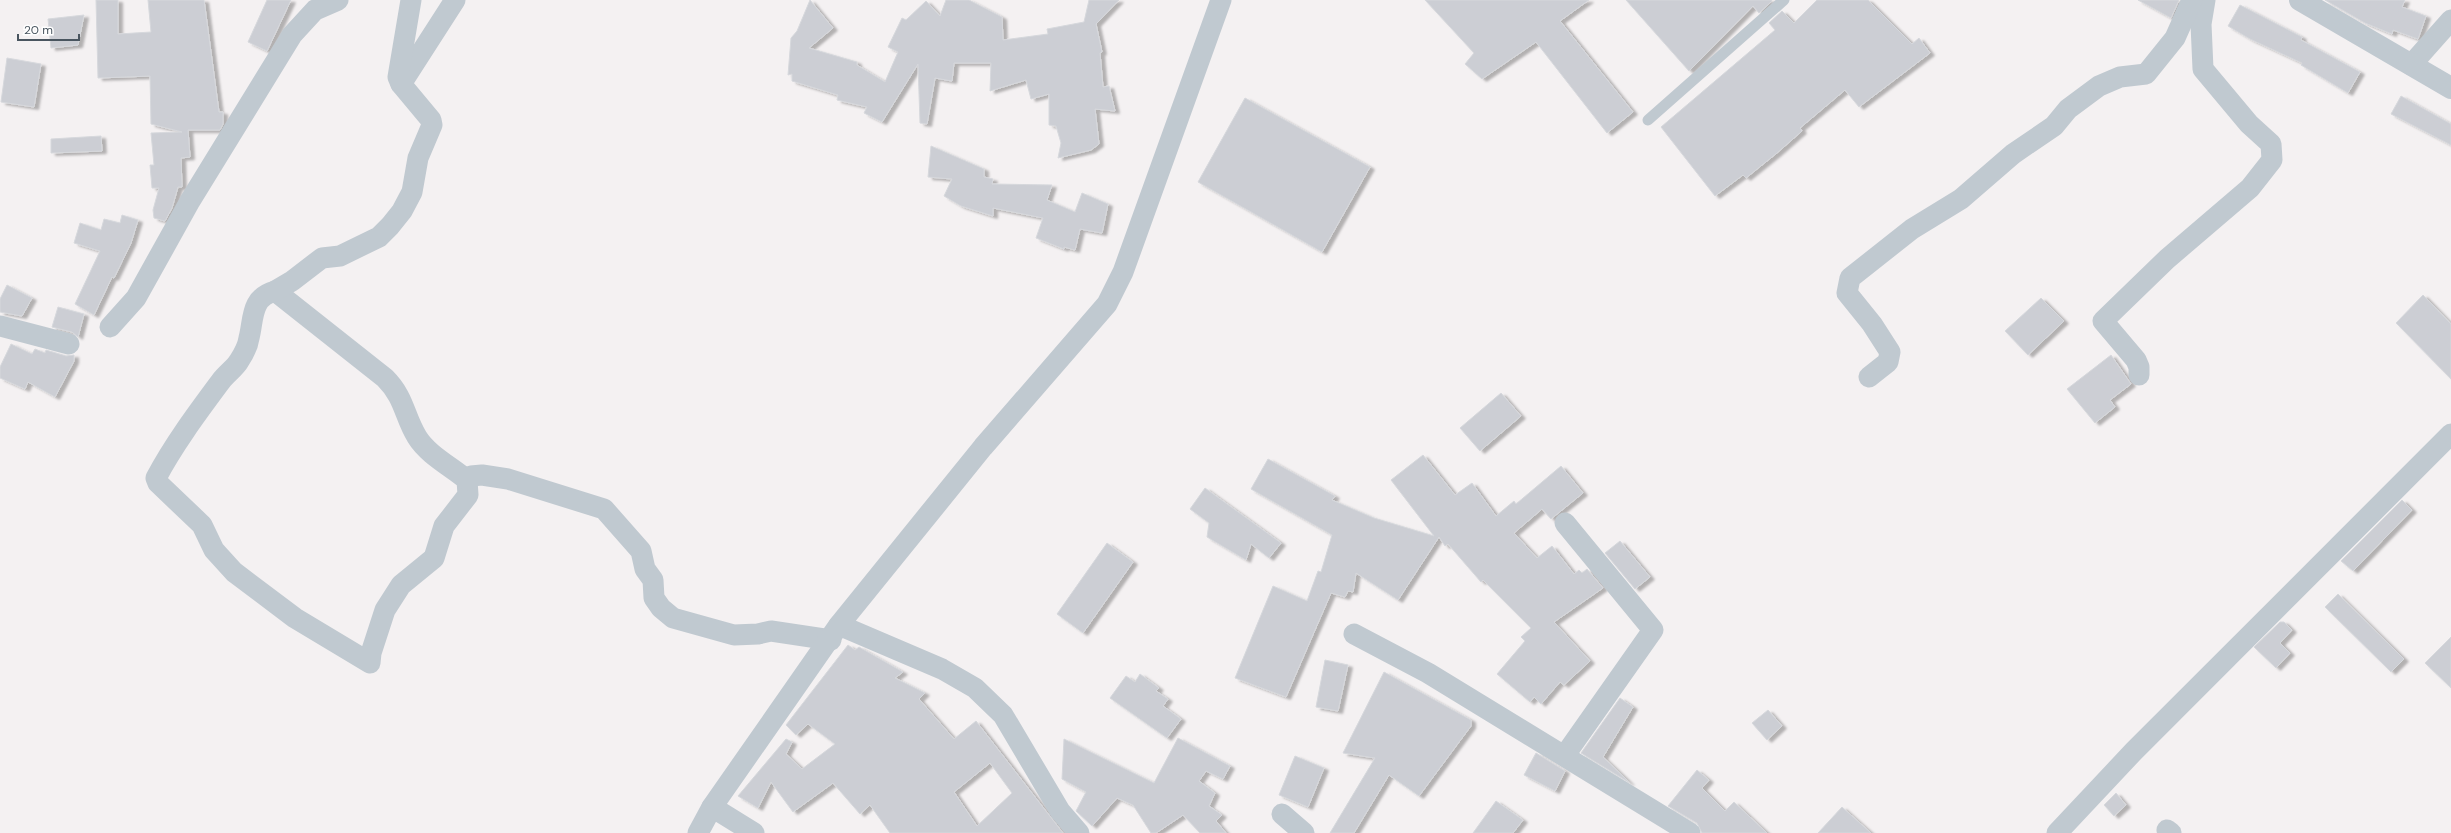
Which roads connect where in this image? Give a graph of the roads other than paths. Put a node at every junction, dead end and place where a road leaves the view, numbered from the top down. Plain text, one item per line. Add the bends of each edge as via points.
1 (338, 0) edge
2 (411, 0) edge
3 (454, 0) edge
4 (1221, 0) edge
5 (1784, 0) edge
6 (2192, 0) edge
7 (2205, 0) edge
8 (2307, 2) edge
9 (2451, 20) edge
10 (2410, 65) junction
11 (401, 84) junction
12 (2451, 88) edge
13 (1648, 120) dead end
14 (285, 291) junction
15 (0, 326) edge
16 (110, 328) dead end
17 (69, 344) dead end
18 (2139, 374) dead end
19 (1869, 377) dead end
20 (2451, 434) edge
21 (467, 480) junction
22 (1564, 523) dead end
23 (835, 632) junction
24 (1354, 634) dead end
25 (1565, 755) junction
26 (712, 808) junction
27 (1282, 814) dead end
28 (698, 833) edge
29 (754, 833) edge
30 (1079, 833) edge
31 (1304, 833) edge
32 (1690, 833) edge
33 (2057, 833) edge

1 - 16 street via 315,10 292,35 190,201 136,298
2 - 11 street via 398,69
3 - 11 street
4 - 23 street via 1123,272 1107,304 983,447
5 - 13 lane
6 - 19 street via 2175,38 2146,74 2120,77 2099,86 2068,109 2054,126 2008,158 1961,199 1912,229 1850,278 1847,293 1890,352 1888,362
7 - 18 street via 2201,24 2203,69 2249,124 2271,144 2272,160 2250,188 2168,258 2103,321 2136,360
8 - 10 street
9 - 10 street
10 - 12 street
11 - 14 street via 431,120 432,125 418,158 412,192 402,212 379,237 340,256 322,258
14 - 21 street via 396,389 420,441
14 - 21 street via 268,292 258,301 251,318 249,338 239,361 200,409 156,478 202,525 214,550 234,572 295,618 370,663 385,610 402,585 434,558 444,526 468,495
15 - 17 street
20 - 33 street via 2134,752
21 - 23 street via 471,476 482,475 508,479 604,509 641,551 645,569 653,580 654,598 673,618 734,635 771,631
22 - 25 street via 1653,630
23 - 26 street
23 - 30 street via 942,669 975,688 1003,715 1060,811
24 - 25 street via 1428,673
25 - 32 street
26 - 28 street
26 - 29 street
27 - 31 street

